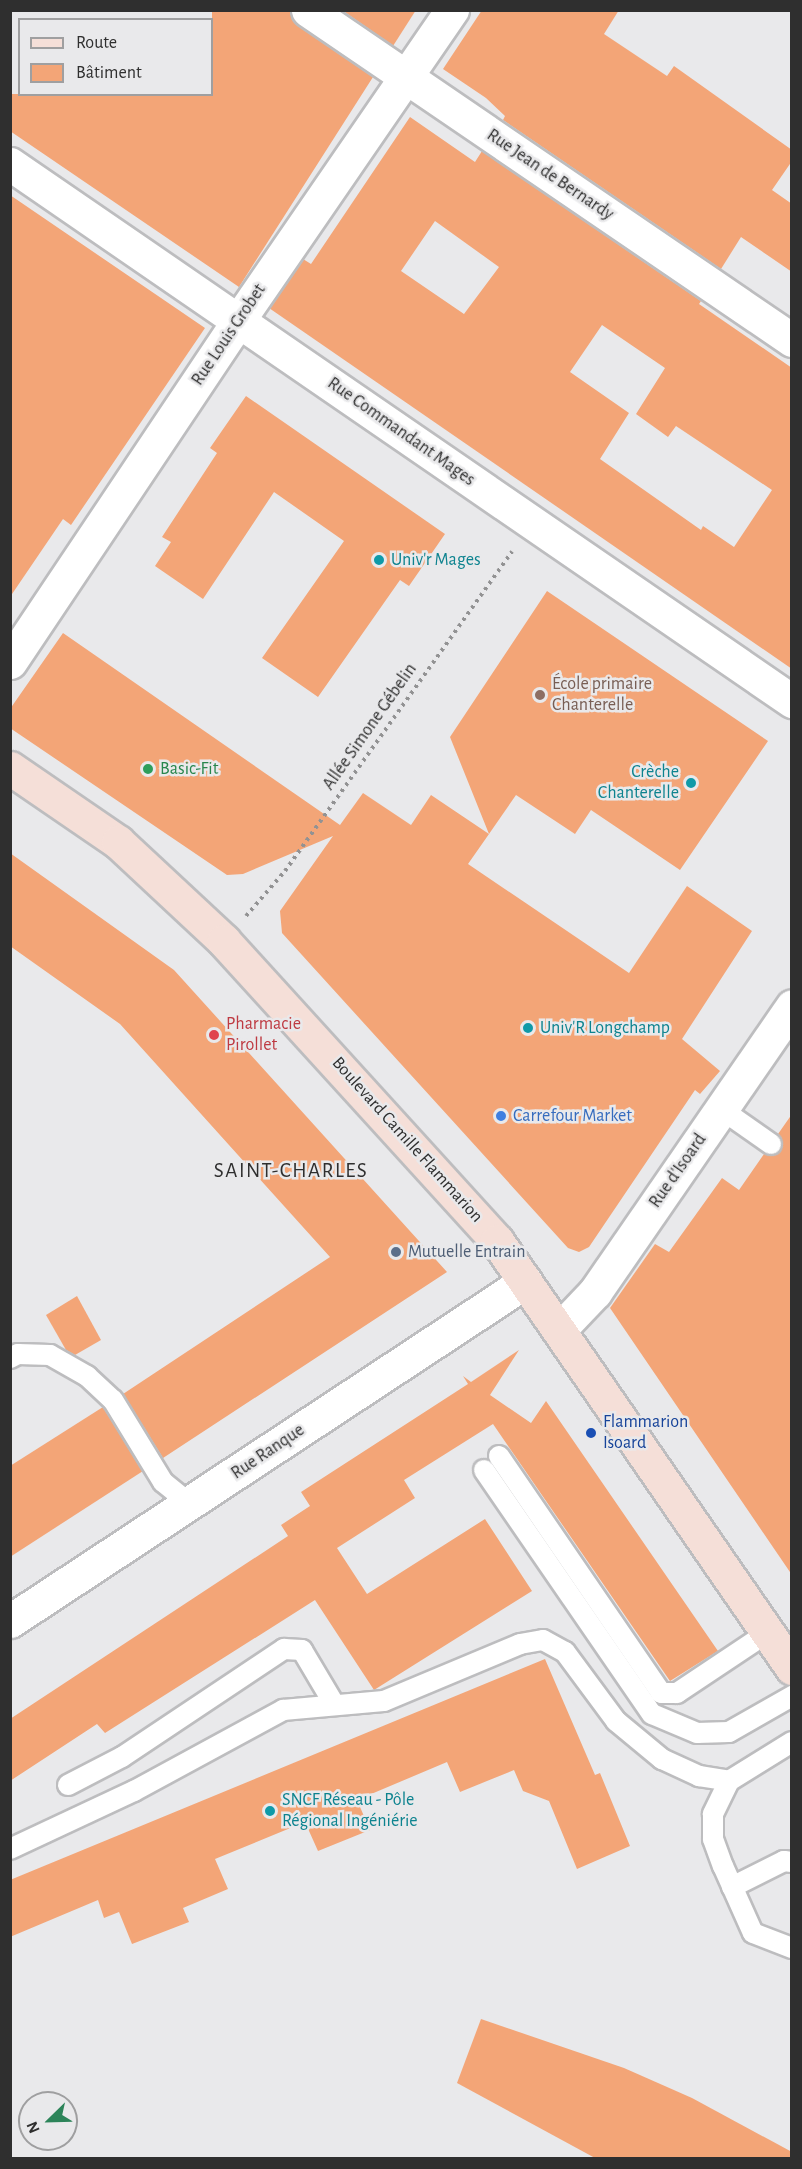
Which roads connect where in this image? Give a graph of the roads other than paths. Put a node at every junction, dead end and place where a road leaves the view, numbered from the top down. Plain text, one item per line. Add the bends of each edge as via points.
1 (309, 10) edge
2 (452, 10) edge
3 (406, 78) junction
4 (10, 165) edge
5 (238, 321) junction
6 (792, 340) edge
7 (10, 662) edge
8 (792, 701) edge
9 (10, 768) edge
10 (792, 1006) edge
11 (721, 1109) junction
12 (771, 1144) dead end
13 (525, 1282) junction
14 (559, 1330) junction
15 (10, 1358) edge
16 (499, 1456) dead end
17 (484, 1470) dead end
18 (189, 1503) junction
19 (10, 1621) edge
20 (767, 1633) junction
21 (792, 1668) edge
22 (792, 1696) edge
23 (334, 1704) junction
24 (792, 1742) edge
25 (729, 1781) junction
26 (68, 1785) dead end
27 (10, 1849) edge
28 (792, 1862) edge
29 (732, 1887) junction
30 (792, 1948) edge

1 - 3 street, Rue Jean de Bernardy
2 - 3 street, Rue Louis Grobet
3 - 5 street, Rue Louis Grobet
3 - 6 street, Rue Jean de Bernardy
4 - 5 street, Rue Commandant Mages
5 - 7 street, Rue Louis Grobet
5 - 8 street, Rue Commandant Mages
9 - 13 street, Boulevard Camille Flammarion via 89,819 224,941 489,1232
10 - 11 street, Rue d'Isoard
11 - 12 lane
11 - 14 street, Rue d'Isoard via 595,1292
13 - 14 street, Boulevard Camille Flammarion
13 - 18 street, Rue Ranque
14 - 20 street, Boulevard Camille Flammarion
15 - 18 lane via 18,1354 50,1355 87,1376 113,1400 163,1482
16 - 20 lane via 661,1693 677,1693
17 - 22 lane via 652,1714 697,1733 729,1732
18 - 19 street, Rue Ranque
20 - 21 street, Boulevard Camille Flammarion
23 - 25 lane via 384,1701 520,1644 543,1640 564,1652 616,1721 662,1759 699,1776
23 - 26 lane via 302,1650 284,1649 122,1757
23 - 27 lane via 283,1710 134,1791
24 - 25 lane
25 - 29 lane via 713,1814 713,1839
28 - 29 lane via 784,1861
29 - 30 lane via 753,1933

